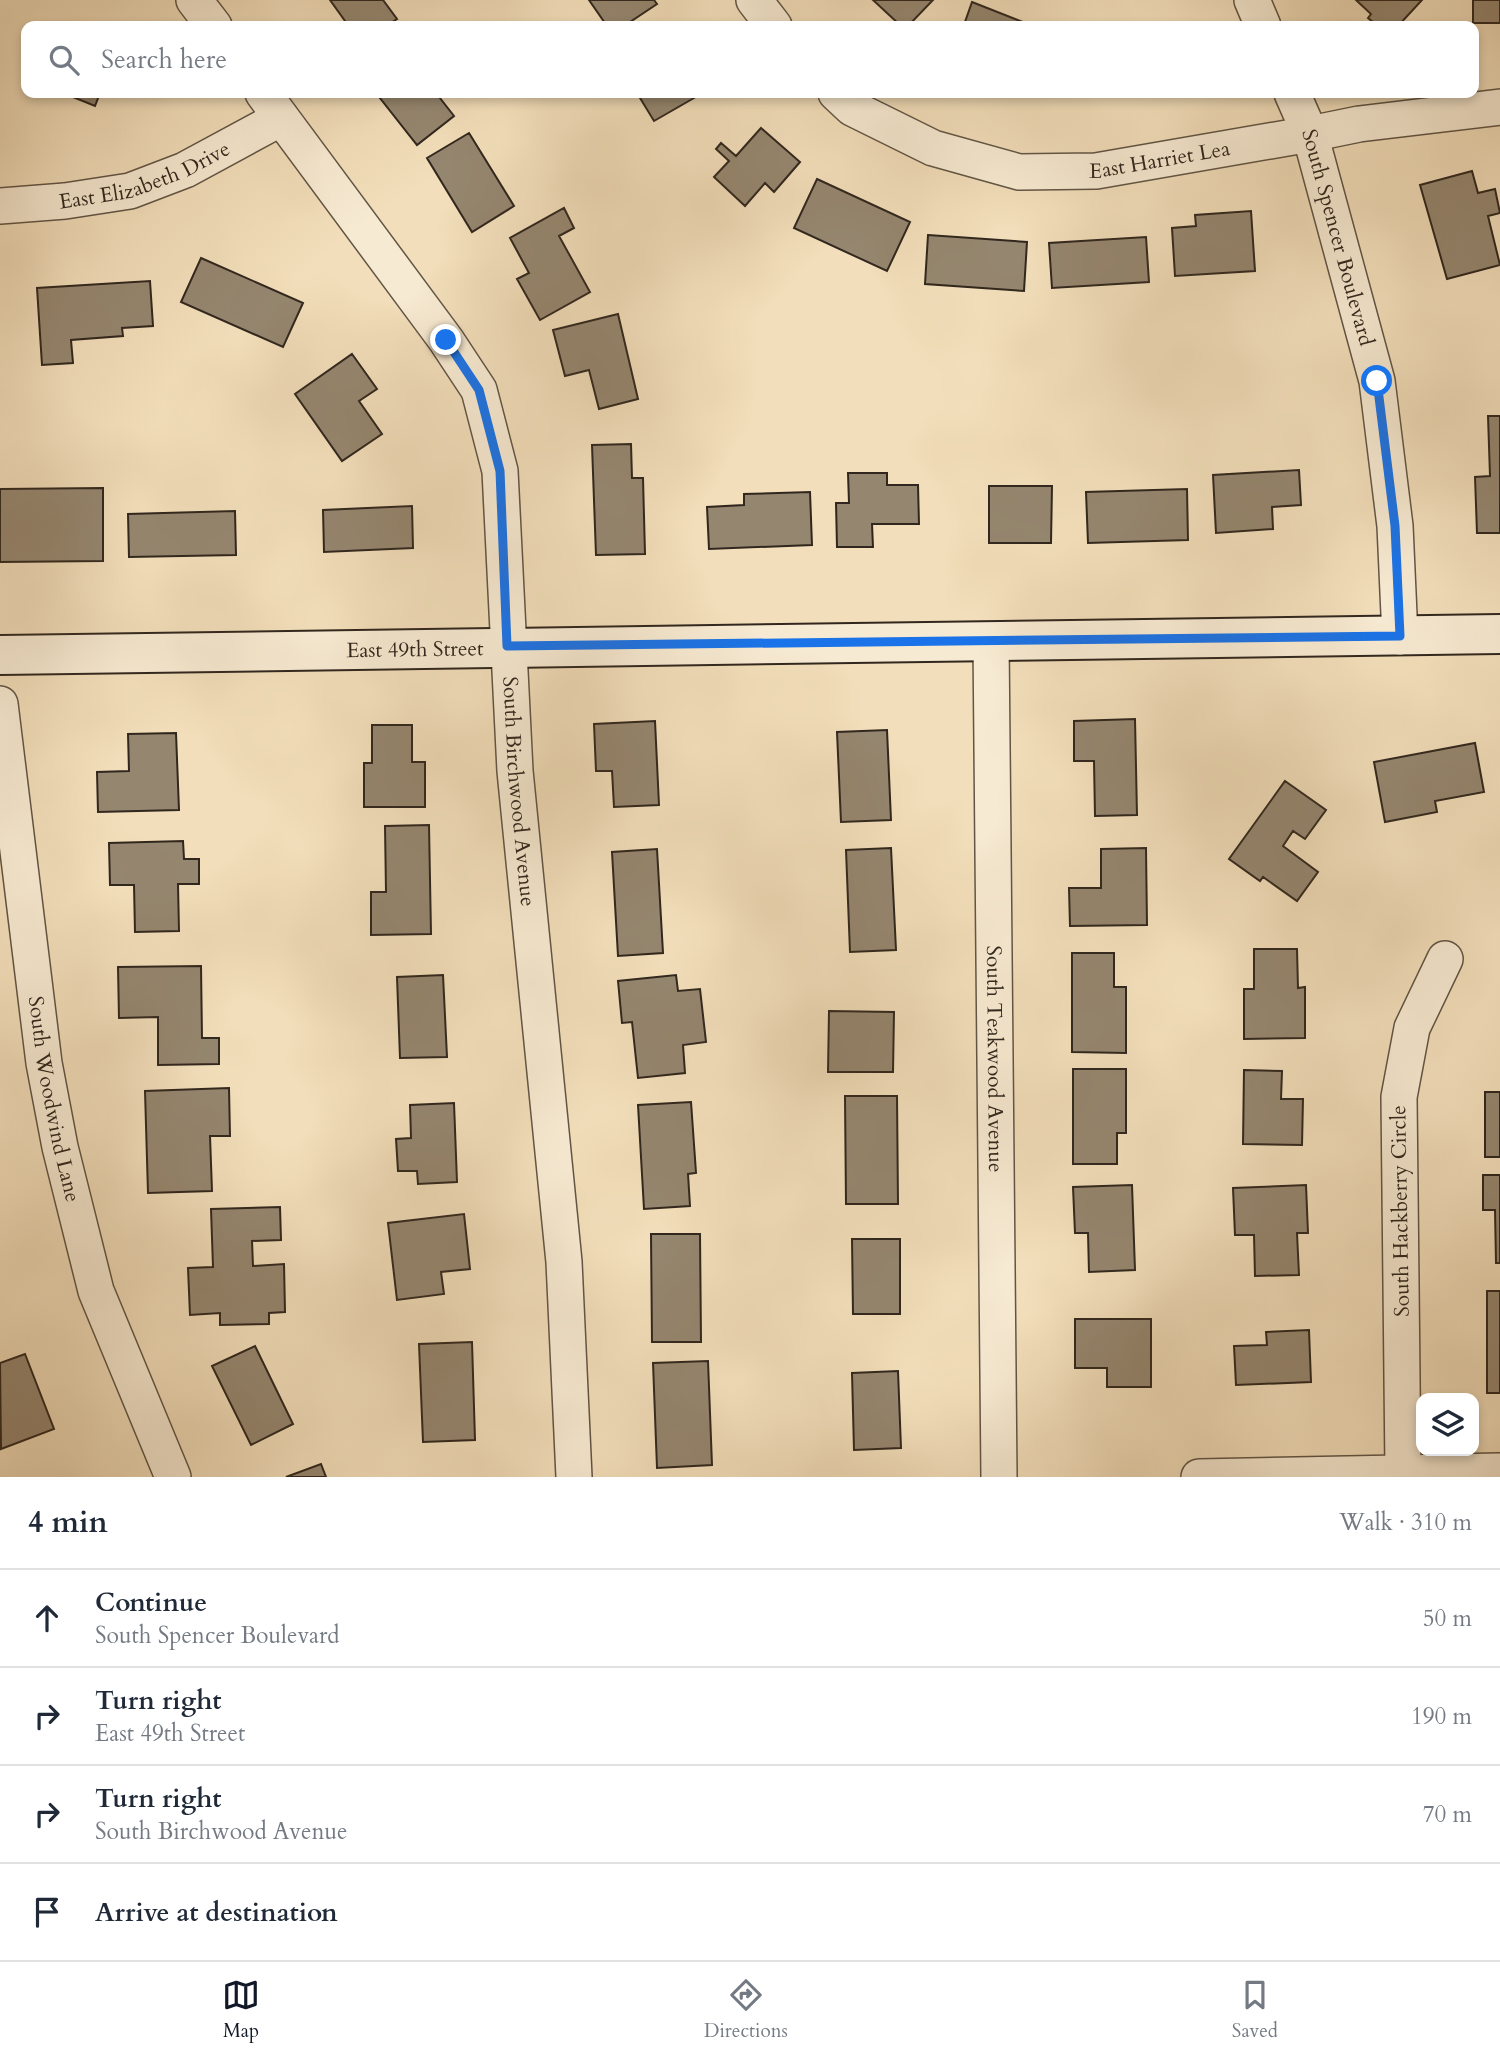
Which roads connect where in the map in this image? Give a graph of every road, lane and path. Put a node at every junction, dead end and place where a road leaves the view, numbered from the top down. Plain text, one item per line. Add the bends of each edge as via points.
1 (194, 0) edge
2 (754, 0) edge
3 (1252, 0) edge
4 (210, 21) edge
5 (770, 21) edge
6 (1261, 21) edge
7 (841, 98) edge
8 (1294, 98) edge
9 (272, 105) edge
10 (1500, 107) edge
11 (1310, 134) junction
12 (0, 206) edge
13 (1500, 634) edge
14 (1400, 636) junction
15 (991, 640) junction
16 (507, 646) junction
17 (0, 655) edge
18 (0, 704) edge
19 (1445, 959) dead end
20 (1500, 1471) edge
21 (1403, 1472) junction
22 (173, 1477) edge
23 (574, 1477) edge
24 (999, 1477) edge
25 (1199, 1477) edge

1 - 4 street
2 - 5 street
3 - 6 street
7 - 11 street, East Harriet Lea via 852,108 933,148 1019,172 1096,171
8 - 11 street, South Spencer Boulevard
9 - 12 street, East Elizabeth Drive via 185,170 130,191
9 - 16 street, South Birchwood Avenue via 479,390 500,471
10 - 11 street, East Harriet Lea
11 - 14 street, South Spencer Boulevard via 1377,381 1395,526
13 - 14 street, East 49th Street
14 - 15 street, East 49th Street
15 - 16 street, East 49th Street
15 - 24 street, South Teakwood Avenue
16 - 17 street, East 49th Street
16 - 23 street, South Birchwood Avenue via 515,771 564,1262
18 - 22 street, South Woodwind Lane via 44,1063 60,1147 96,1291
19 - 21 street, South Hackberry Circle via 1412,1028 1399,1097
20 - 21 street
21 - 25 street

